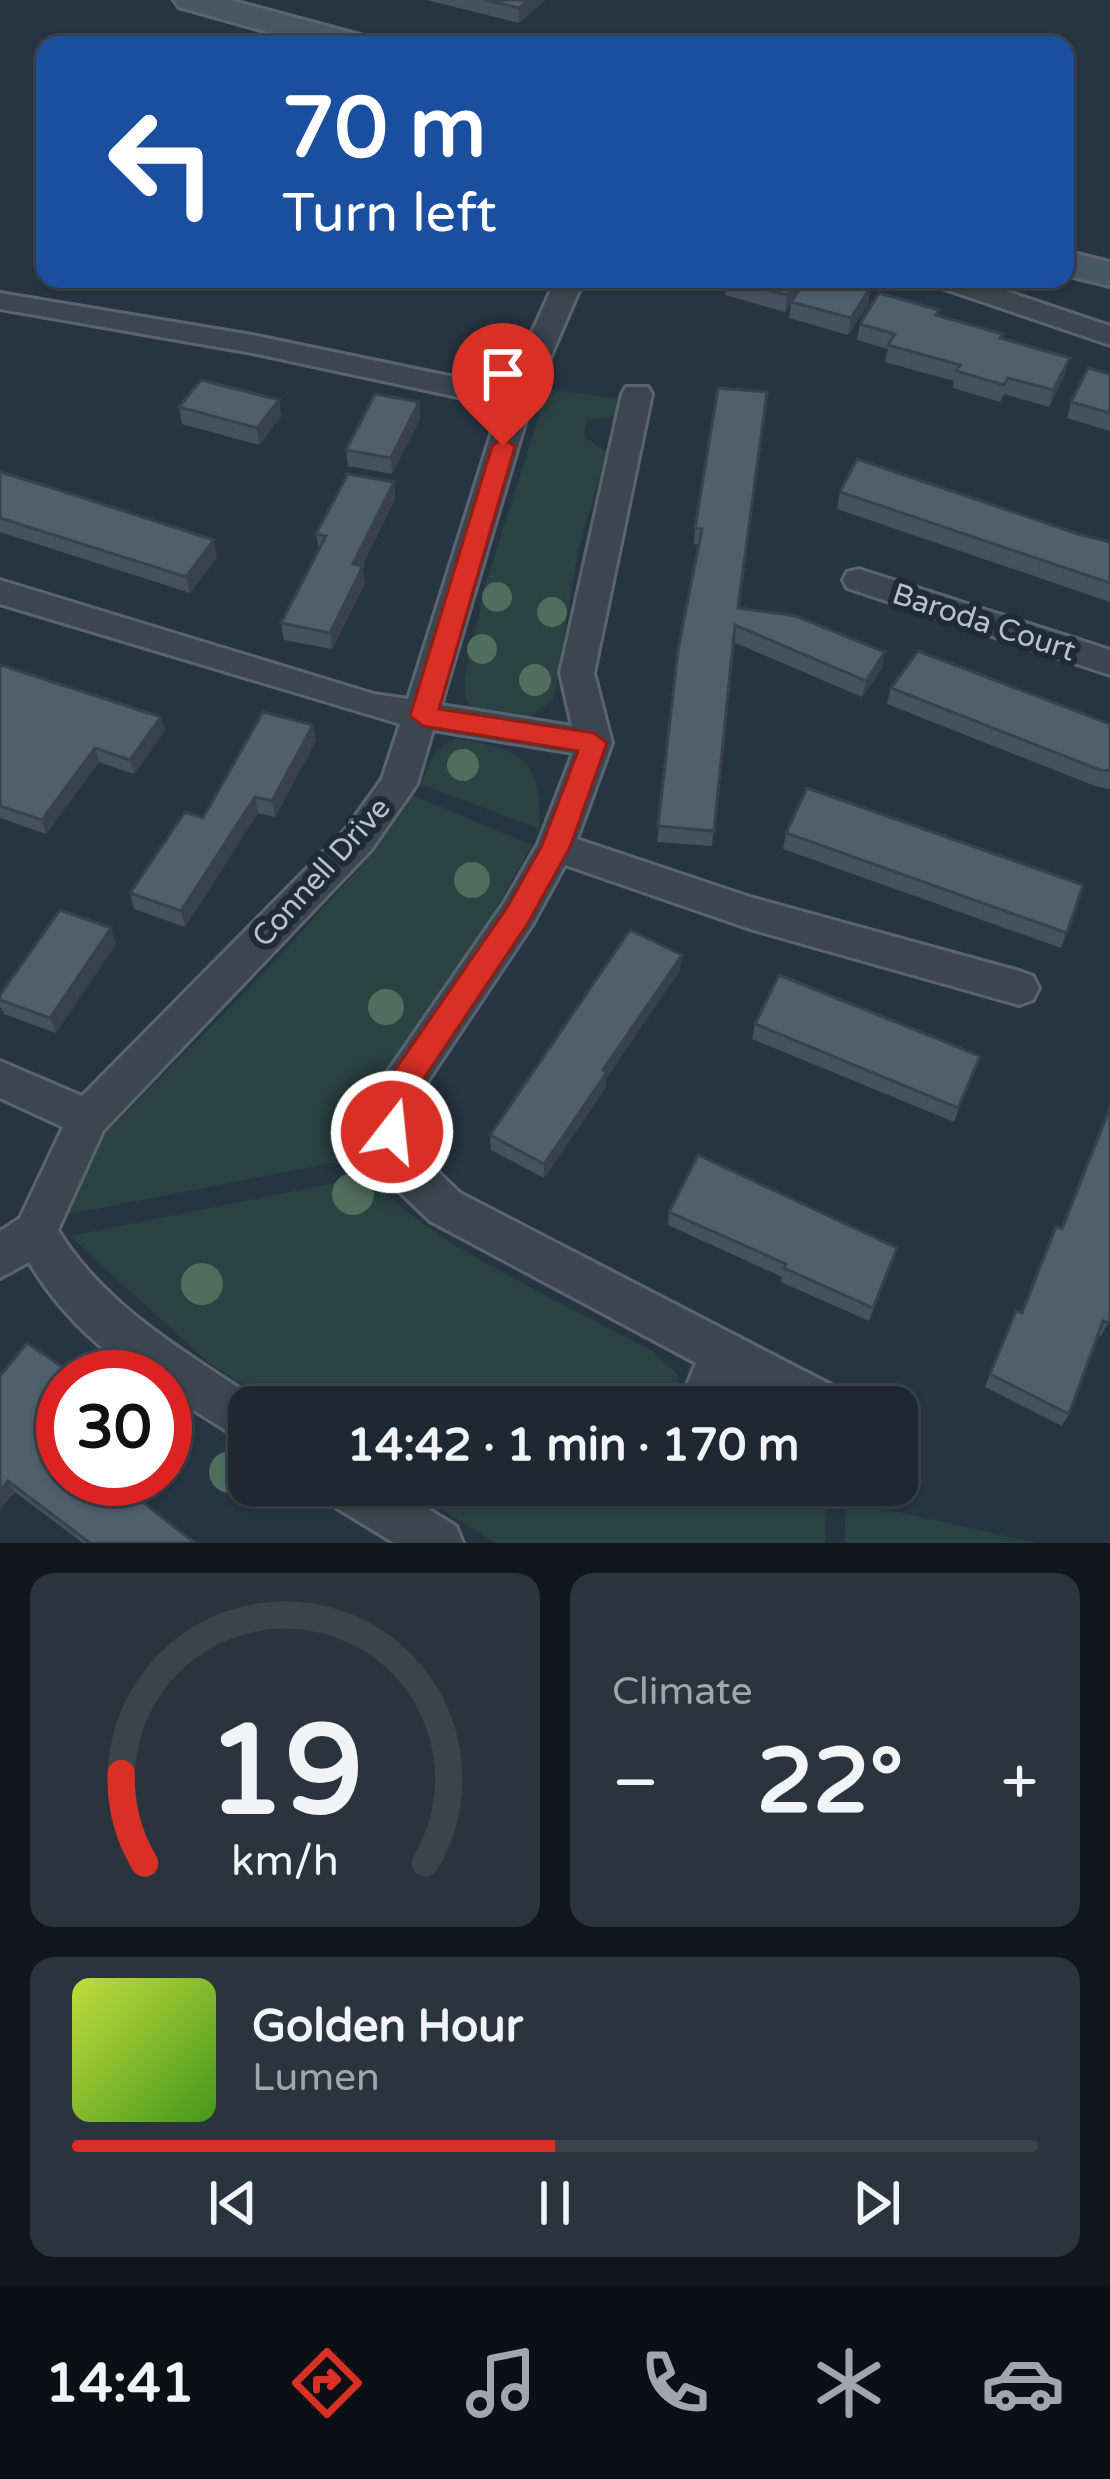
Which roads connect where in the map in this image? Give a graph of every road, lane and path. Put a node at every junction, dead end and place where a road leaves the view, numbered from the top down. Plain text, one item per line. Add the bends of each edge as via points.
1 (191, 0) edge
2 (321, 36) edge
3 (1074, 265) edge
4 (1110, 274) edge
5 (566, 288) edge
6 (969, 288) edge
7 (0, 301) edge
8 (1110, 336) edge
9 (517, 400) junction
10 (620, 418) dead end
11 (859, 580) dead end
12 (0, 592) edge
13 (1110, 663) edge
14 (423, 716) junction
15 (594, 743) junction
16 (556, 847) junction
17 (1019, 988) dead end
18 (0, 1078) edge
19 (88, 1118) junction
20 (18, 1245) edge
21 (724, 1352) junction
22 (710, 1386) edge
23 (788, 1386) edge
24 (228, 1407) edge
25 (378, 1506) edge
26 (439, 1543) edge

1 - 2 street
3 - 4 street
5 - 9 street, Connell Drive
6 - 8 street
7 - 9 street
9 - 14 street, Connell Drive
10 - 15 street via 577,674
11 - 13 street, Baroda Court
12 - 14 street
14 - 15 street
14 - 19 street, Connell Drive via 399,784 358,840
15 - 16 street
16 - 17 street via 749,913
16 - 21 street via 388,1106 395,1159 445,1207
18 - 19 street
19 - 20 street, Connell Drive
20 - 24 street via 84,1304
21 - 22 street
21 - 23 street
25 - 26 street

